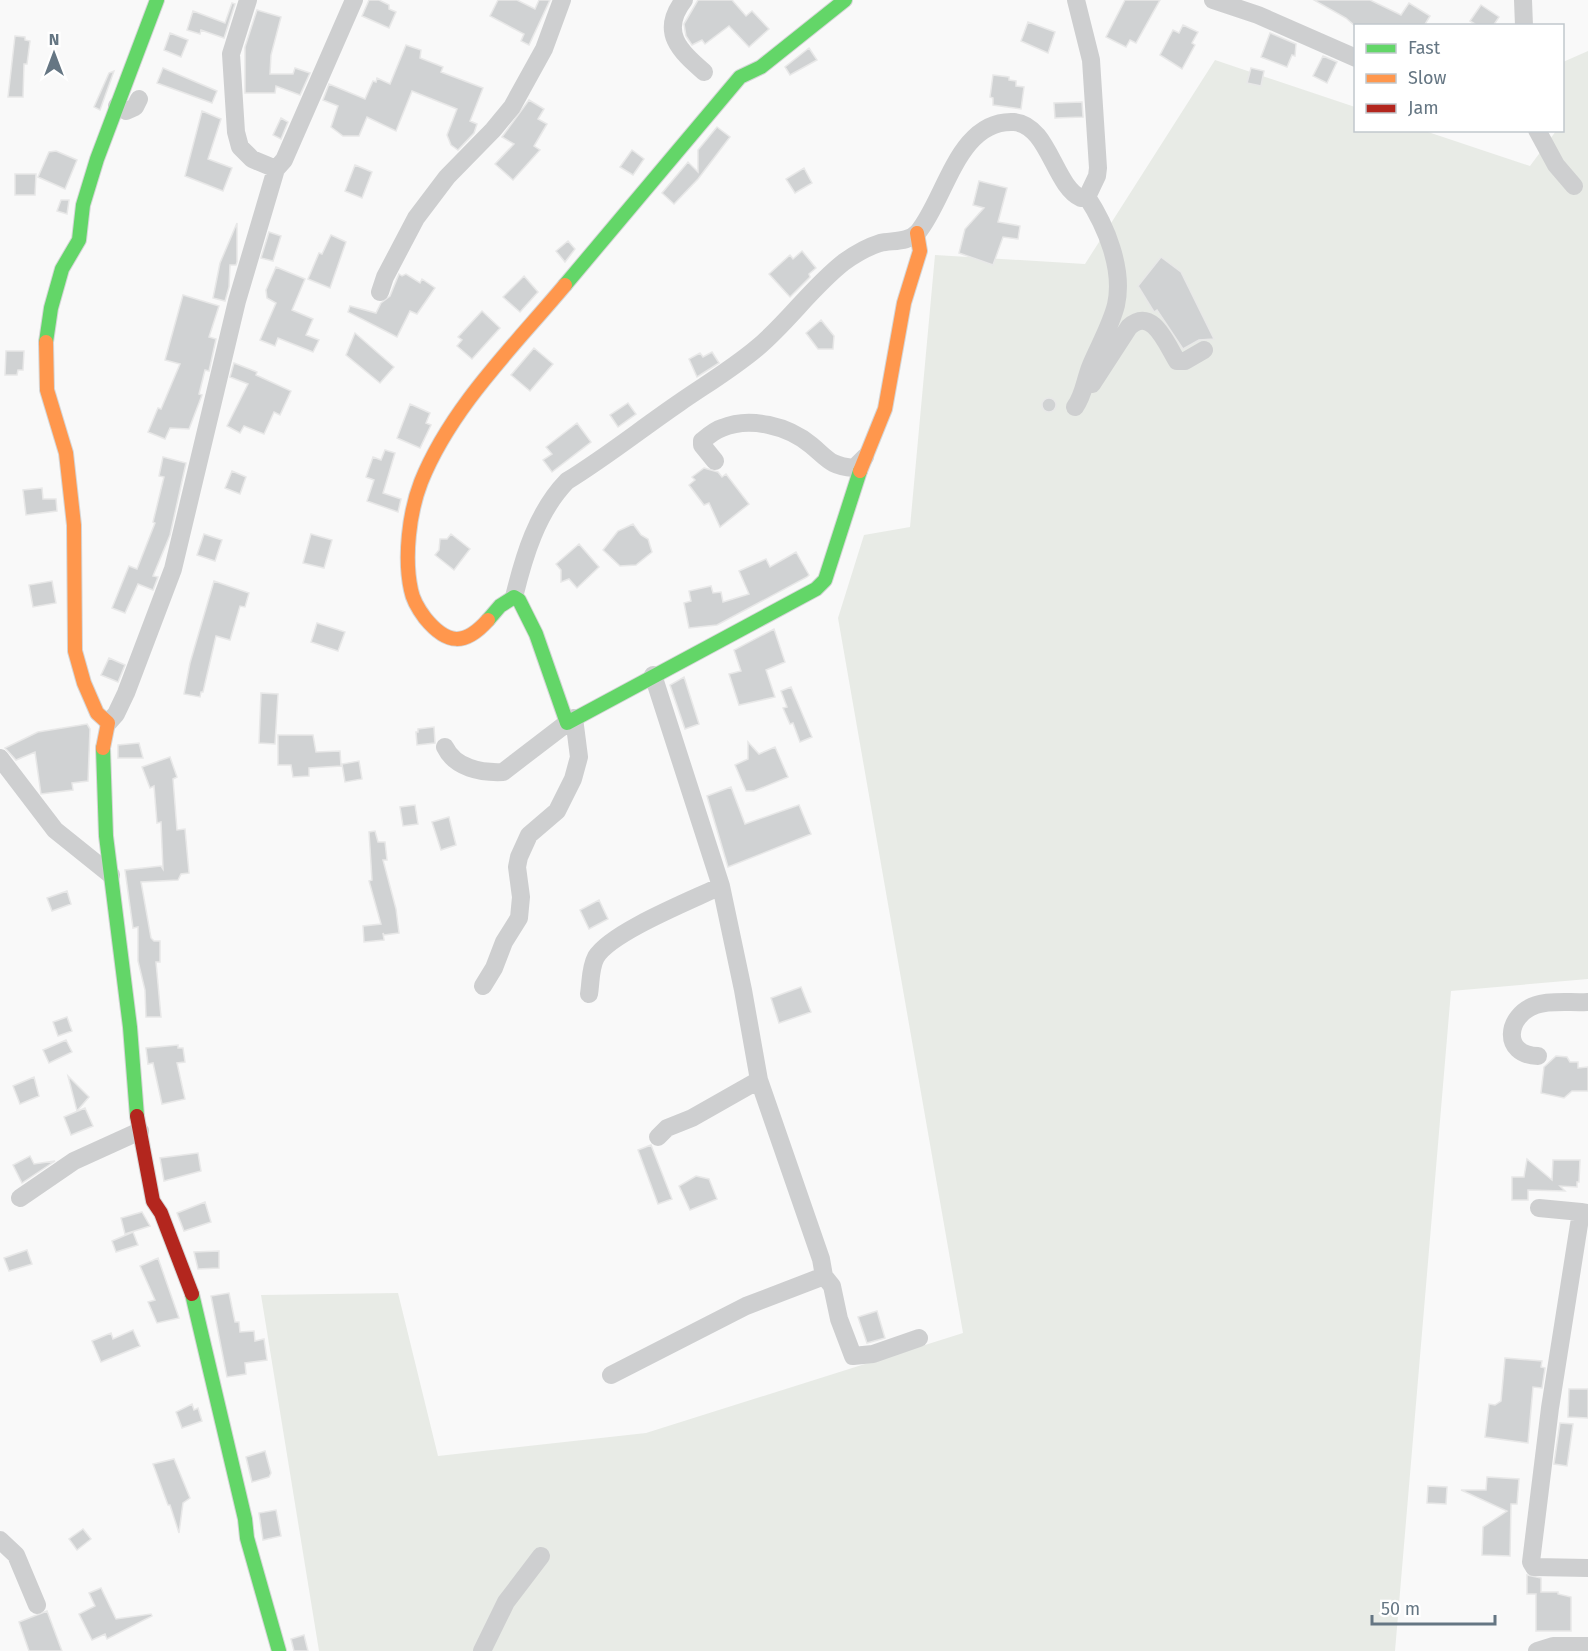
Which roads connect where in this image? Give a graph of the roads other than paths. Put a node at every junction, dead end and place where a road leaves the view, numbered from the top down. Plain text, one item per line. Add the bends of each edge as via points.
1 (157, 0) edge
2 (248, 0) edge
3 (354, 0) edge
4 (562, 0) edge
5 (684, 0) edge
6 (845, 0) edge
7 (1076, 0) edge
8 (1213, 0) edge
9 (1523, 0) edge
10 (1524, 24) edge
11 (1354, 57) edge
12 (704, 72) dead end
13 (139, 99) dead end
14 (117, 106) junction
15 (1538, 132) edge
16 (276, 169) junction
17 (1575, 186) dead end
18 (1087, 197) junction
19 (917, 233) junction
20 (380, 292) dead end
21 (1204, 350) dead end
22 (865, 457) junction
23 (715, 461) dead end
24 (514, 597) junction
25 (653, 675) junction
26 (570, 721) junction
27 (108, 723) junction
28 (445, 747) dead end
29 (0, 758) edge
30 (111, 875) junction
31 (721, 886) junction
32 (483, 986) dead end
33 (589, 994) dead end
34 (1588, 1002) edge
35 (1538, 1056) dead end
36 (759, 1080) junction
37 (140, 1131) junction
38 (658, 1137) dead end
39 (20, 1198) dead end
40 (1539, 1208) dead end
41 (1585, 1213) edge
42 (824, 1276) junction
43 (919, 1338) dead end
44 (611, 1375) dead end
45 (0, 1540) edge
46 (541, 1556) dead end
47 (1588, 1568) edge
48 (37, 1605) dead end
49 (1588, 1646) edge
50 (279, 1651) edge
51 (482, 1651) edge
52 (1537, 1651) edge

1 - 14 street
2 - 16 street via 231,54 236,132 240,147 252,159
3 - 16 street via 284,160
4 - 20 street via 544,49 512,107 447,177 416,218
5 - 12 street via 673,25 674,42
6 - 24 street via 761,67 740,77 469,399 433,457 419,485 410,539 409,571 415,601 435,629 453,640 473,634 501,604
7 - 18 street via 1092,60 1098,168
8 - 11 street
9 - 10 street
13 - 14 street via 135,107 126,111
14 - 27 street via 83,205 79,240 62,269 46,346 47,390 66,453 74,525 75,651 92,703
15 - 17 street via 1556,165
16 - 27 street via 237,301 173,569 126,693
18 - 19 street via 1070,191 1032,130 1017,123 999,124 968,144
18 - 21 street via 1112,251 1117,287 1114,310 1077,404 1136,320 1146,319 1155,326 1177,361 1185,362
19 - 22 street via 920,251 904,303 885,409
19 - 24 street via 909,239 865,249 843,263 758,347 567,481 537,526
22 - 23 street via 854,468 838,467 795,434 767,424 734,424 720,428 702,441
22 - 25 street via 825,580 807,594
24 - 26 street via 523,603
25 - 26 street
25 - 31 street
26 - 28 street via 503,772 460,764 450,758
26 - 32 street via 579,757 573,779 557,811 529,835 519,857 519,918
27 - 30 street via 102,767
29 - 30 street via 55,831
30 - 37 street
31 - 33 street via 636,927 601,951 595,960
31 - 36 street
34 - 35 street via 1538,1004 1523,1012 1513,1025 1512,1038 1525,1056
36 - 38 street via 667,1128
36 - 42 street
37 - 39 street via 74,1161
37 - 50 street via 153,1201 192,1294 247,1538
40 - 41 street
41 - 47 street via 1550,1408 1531,1562 1534,1567 1548,1569
42 - 43 street via 832,1286 839,1319 854,1356 873,1354
42 - 44 street via 746,1306
45 - 48 street via 16,1555
46 - 51 street via 506,1602
49 - 52 street via 1553,1646

